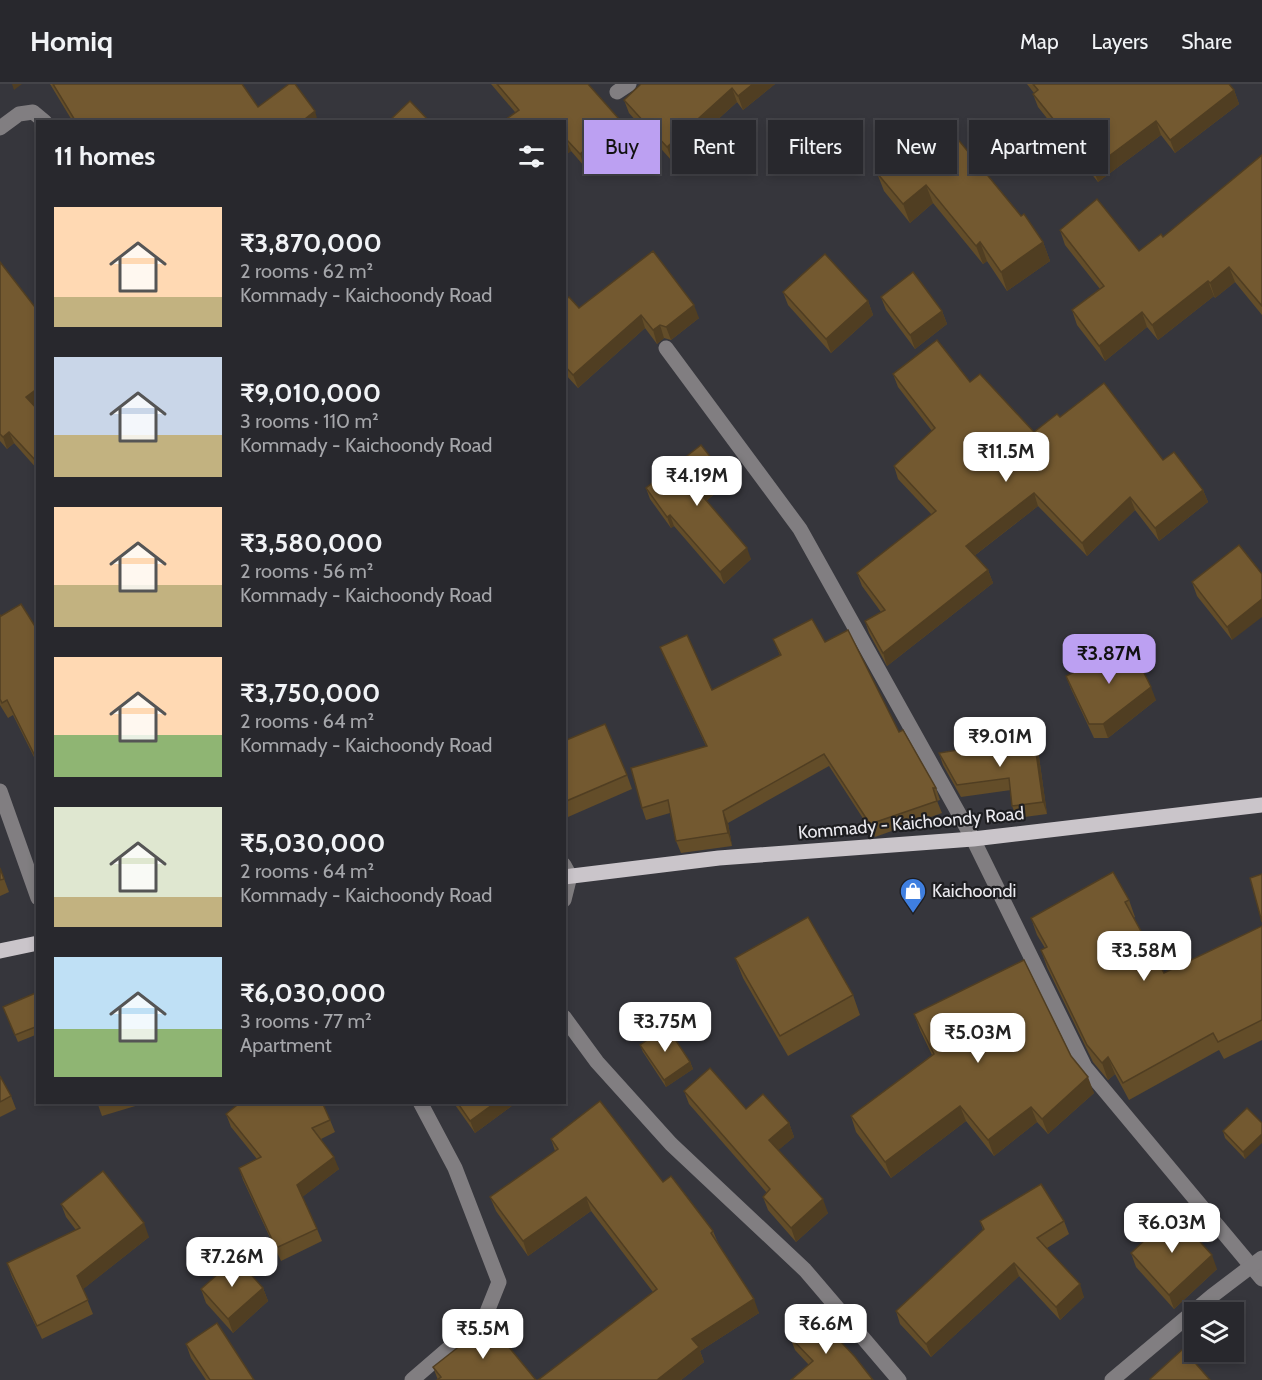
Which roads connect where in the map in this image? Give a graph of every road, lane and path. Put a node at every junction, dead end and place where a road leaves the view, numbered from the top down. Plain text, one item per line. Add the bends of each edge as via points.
1 (43, 120) edge
2 (0, 128) edge
3 (666, 348) dead end
4 (0, 791) edge
5 (1262, 805) edge
6 (973, 839) junction
7 (566, 873) edge
8 (36, 892) edge
9 (36, 943) edge
10 (0, 951) edge
11 (566, 1020) edge
12 (421, 1104) edge
13 (1257, 1262) edge
14 (1262, 1279) edge
15 (412, 1380) edge
16 (898, 1380) edge
17 (1112, 1380) edge

1 - 2 street via 33,112 19,114
3 - 6 street via 800,529
4 - 8 street
5 - 6 main road, Kommady - Kaichoondy Road
6 - 7 main road, Kommady - Kaichoondy Road
6 - 13 street via 1085,1067
9 - 10 main road
11 - 16 street via 597,1062 671,1144 805,1270
12 - 15 street via 455,1168 500,1282 485,1317
13 - 14 street
13 - 17 street

